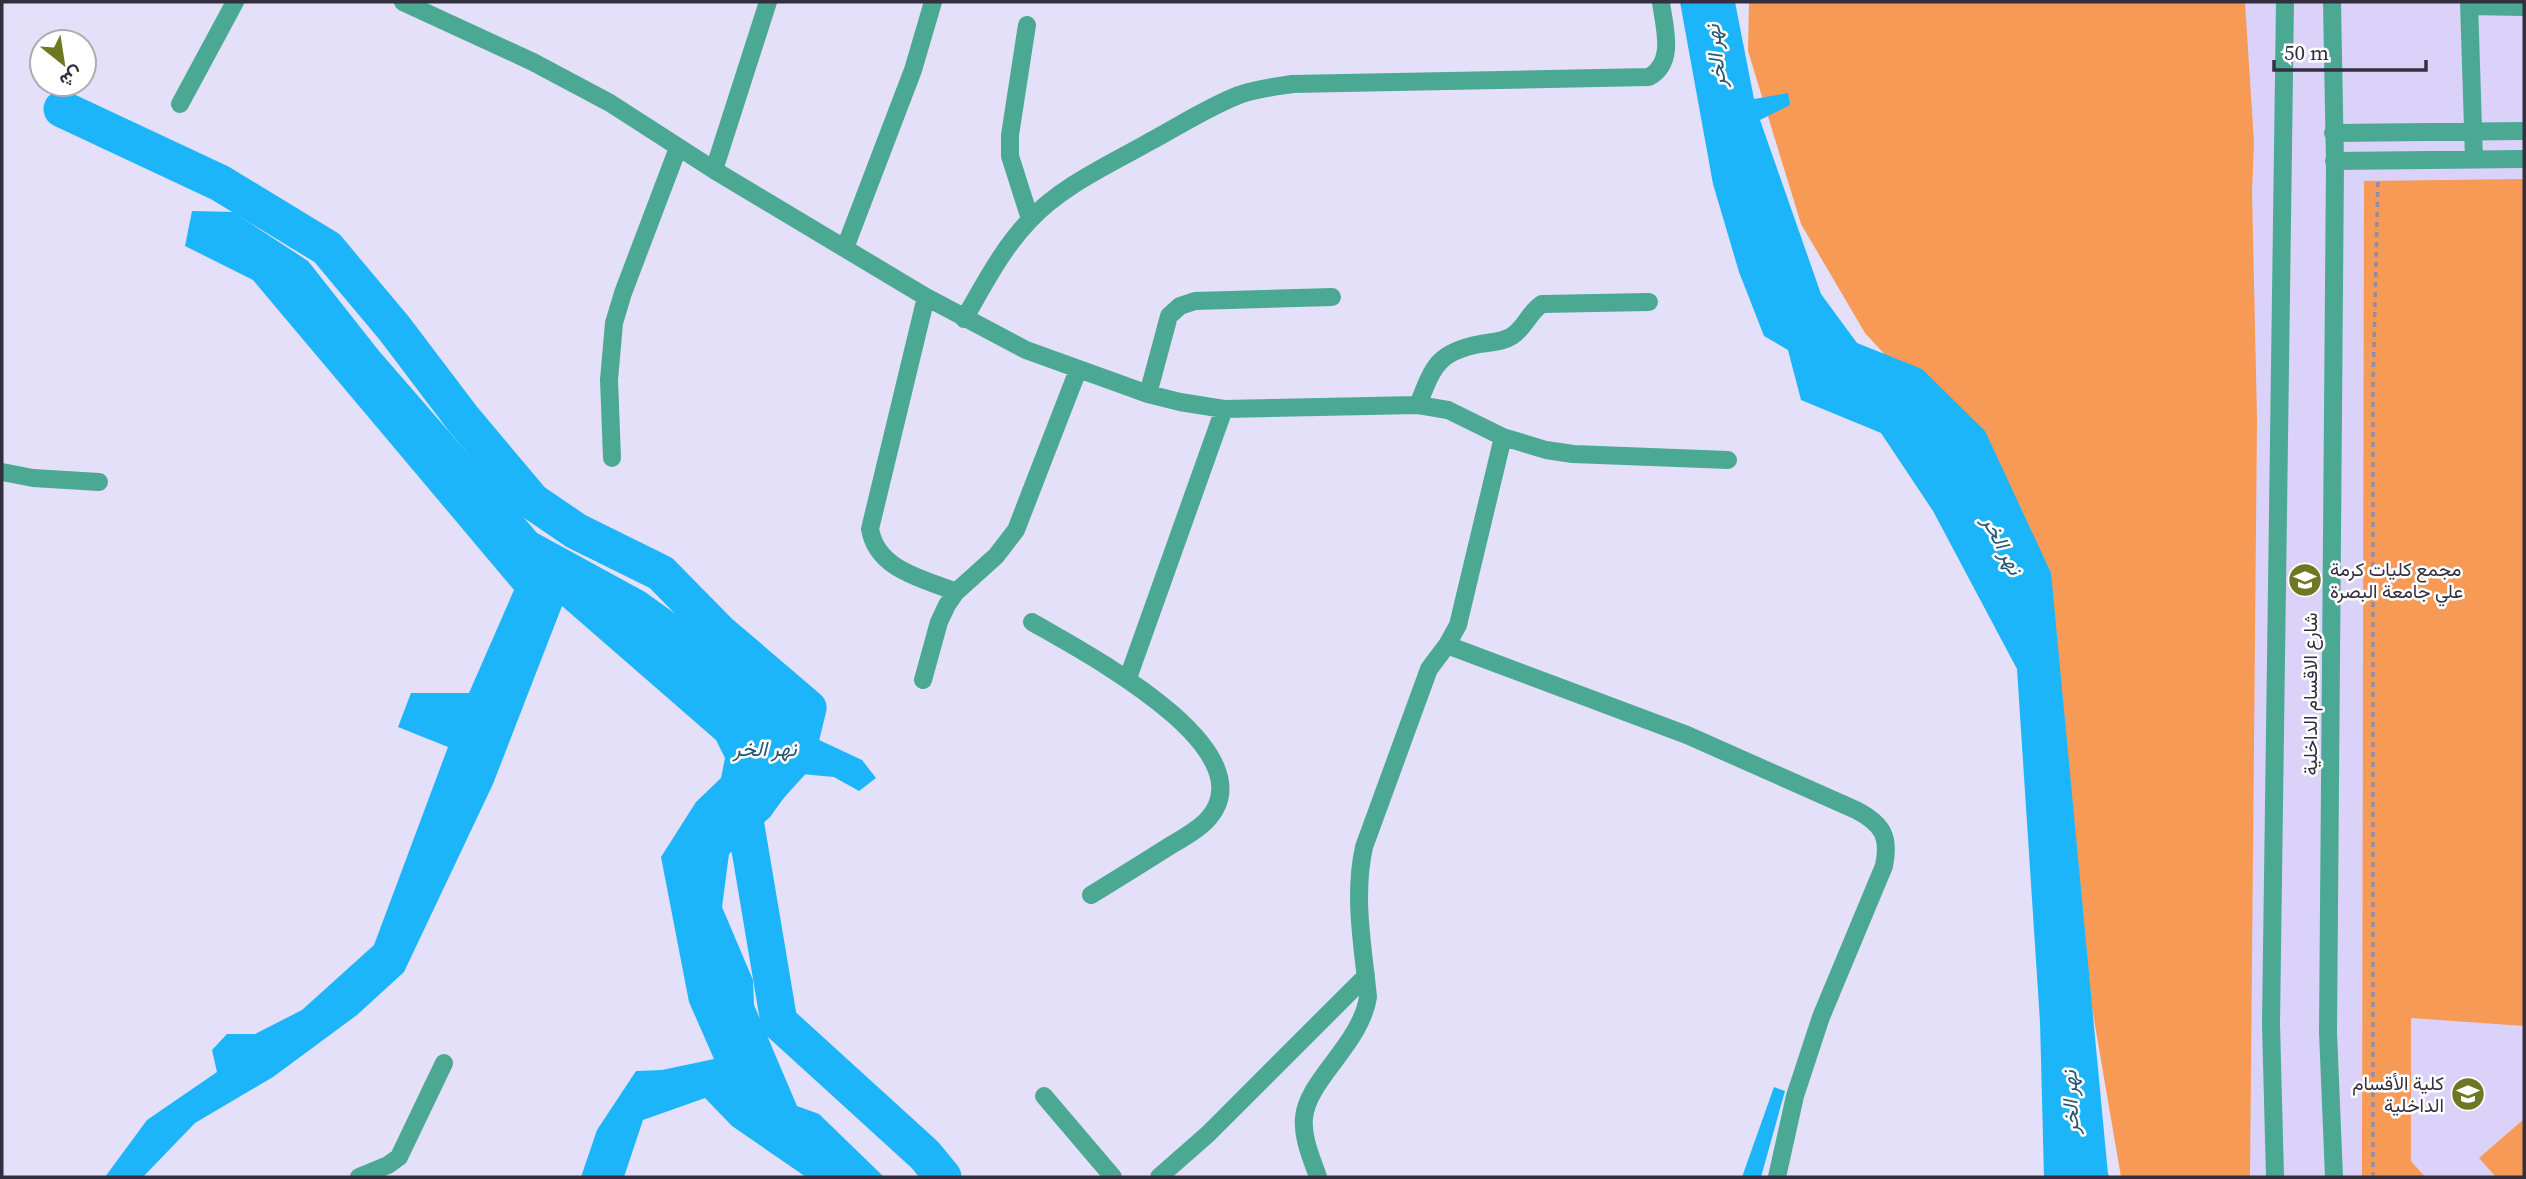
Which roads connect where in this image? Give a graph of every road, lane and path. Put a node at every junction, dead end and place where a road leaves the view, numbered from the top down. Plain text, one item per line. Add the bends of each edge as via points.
1 (235, 2) edge
2 (403, 2) edge
3 (768, 2) edge
4 (933, 2) edge
5 (1661, 2) edge
6 (2285, 2) edge
7 (2332, 2) edge
8 (2469, 4) edge
9 (2524, 7) edge
10 (1027, 25) dead end
11 (180, 104) dead end
12 (2524, 131) edge
13 (2473, 132) junction
14 (2333, 133) junction
15 (678, 148) junction
16 (2474, 159) junction
17 (2524, 159) edge
18 (2334, 161) junction
19 (2378, 161) junction
20 (713, 170) junction
21 (1030, 219) junction
22 (845, 248) junction
23 (926, 297) junction
24 (1332, 297) dead end
25 (1649, 302) dead end
26 (964, 319) junction
27 (1077, 370) junction
28 (1148, 394) junction
29 (1418, 405) junction
30 (1224, 409) junction
31 (1503, 437) junction
32 (612, 458) dead end
33 (1728, 460) dead end
34 (2, 472) edge
35 (99, 482) dead end
36 (956, 592) junction
37 (1032, 622) dead end
38 (1447, 645) junction
39 (1128, 678) junction
40 (923, 680) dead end
41 (1091, 895) dead end
42 (1366, 976) junction
43 (444, 1063) dead end
44 (1044, 1096) dead end
45 (359, 1177) edge
46 (1113, 1177) edge
47 (1159, 1177) edge
48 (1318, 1177) edge
49 (1777, 1177) edge
50 (2275, 1177) edge
51 (2334, 1177) edge
52 (2373, 1177) edge

1 - 11 street
2 - 15 street via 533,62 610,103
3 - 20 street
4 - 22 street via 913,70
5 - 21 street via 1666,57 1649,77 1292,84 1243,93 1095,173
6 - 50 street, شارع الاقسام الداخلية via 2271,1024
7 - 14 street, شارع الاقسام الداخلية
8 - 9 street
8 - 13 street
10 - 21 street via 1010,156
12 - 13 street
13 - 14 street
13 - 16 street
14 - 18 street, شارع الاقسام الداخلية
15 - 20 street
15 - 32 street via 614,323 608,380
16 - 17 street
16 - 19 street
18 - 19 street
18 - 51 street, شارع الاقسام الداخلية via 2328,1032
19 - 52 path via 2373,387
20 - 22 street
21 - 26 street via 1010,242
22 - 23 street
23 - 26 street
23 - 36 street via 870,529 872,543 894,566
24 - 28 street via 1195,301 1180,306 1166,322
25 - 29 street via 1542,304 1508,338 1462,347 1442,358
26 - 27 street
27 - 28 street
27 - 36 street via 1016,530 996,556
28 - 30 street
29 - 30 street
29 - 31 street via 1448,410
30 - 39 street
31 - 33 street via 1573,454
31 - 38 street via 1463,610
34 - 35 street
36 - 40 street via 939,622
37 - 39 street
38 - 42 street via 1429,669 1364,847 1358,895
38 - 49 street via 1687,735 1856,810 1872,818 1883,832 1884,866 1821,1017 1795,1096
39 - 41 street via 1197,737 1219,778 1220,799 1208,819 1189,834
42 - 47 street
42 - 48 street via 1366,1013 1309,1101 1304,1118
43 - 45 street via 399,1157
44 - 46 street

